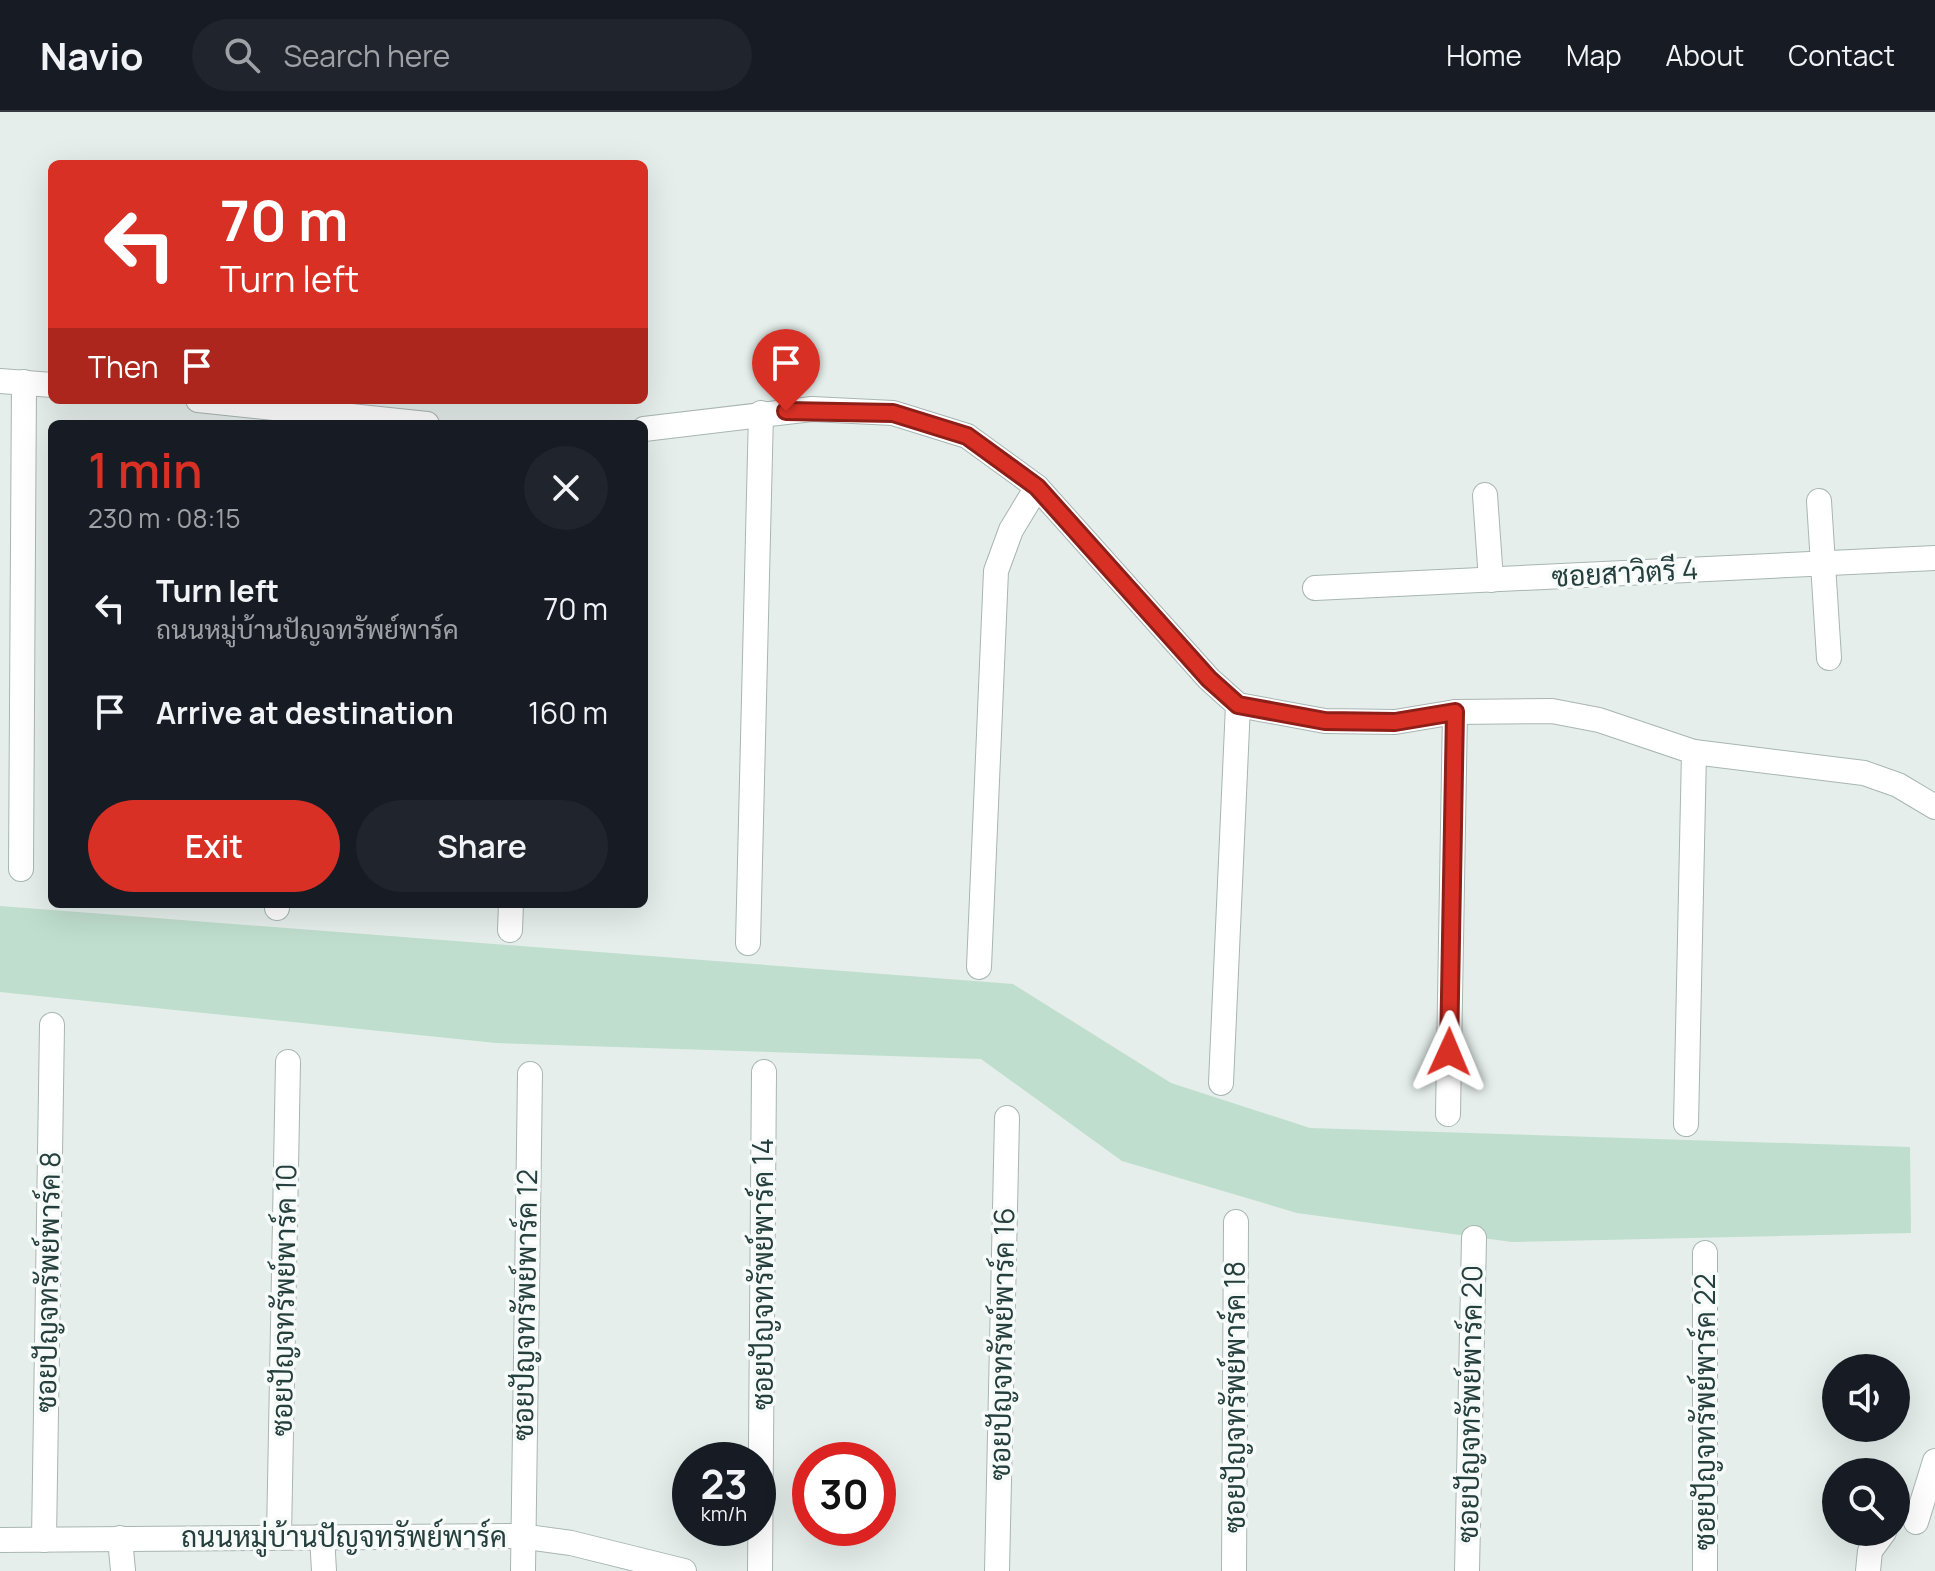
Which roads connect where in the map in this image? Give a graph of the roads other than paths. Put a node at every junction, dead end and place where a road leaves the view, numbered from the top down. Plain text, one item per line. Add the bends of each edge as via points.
1 (12, 381) edge
2 (48, 385) edge
3 (219, 404) edge
4 (761, 413) junction
5 (282, 416) edge
6 (354, 420) edge
7 (648, 428) edge
8 (1037, 487) junction
9 (1485, 495) dead end
10 (1819, 501) dead end
11 (1935, 558) edge
12 (1824, 564) junction
13 (1491, 580) junction
14 (1315, 588) dead end
15 (1829, 658) dead end
16 (1238, 705) junction
17 (1455, 712) junction
18 (1694, 752) junction
19 (1935, 807) edge
20 (21, 869) dead end
21 (511, 908) edge
22 (510, 930) dead end
23 (748, 943) dead end
24 (979, 967) dead end
25 (52, 1025) dead end
26 (288, 1062) dead end
27 (764, 1072) dead end
28 (530, 1074) dead end
29 (1221, 1083) dead end
30 (1448, 1114) dead end
31 (1007, 1118) dead end
32 (1686, 1124) dead end
33 (1236, 1222) dead end
34 (1474, 1238) dead end
35 (1705, 1253) dead end
36 (1935, 1461) edge
37 (1916, 1525) edge
38 (322, 1536) junction
39 (520, 1536) junction
40 (279, 1537) junction
41 (120, 1538) junction
42 (0, 1540) edge
43 (44, 1540) junction
44 (1874, 1546) edge
45 (123, 1571) edge
46 (324, 1571) edge
47 (523, 1571) edge
48 (684, 1571) edge
49 (760, 1571) edge
50 (997, 1571) edge
51 (1234, 1571) edge
52 (1467, 1571) edge
53 (1705, 1571) edge
54 (1868, 1571) edge

1 - 2 street
1 - 20 street
3 - 5 street
4 - 7 street
4 - 8 street via 893,413 967,436
4 - 23 street
5 - 6 street
8 - 16 street
8 - 24 street via 1011,530 996,571
9 - 13 street
10 - 12 street
11 - 12 street, ซอยสาวิตรี 4
12 - 13 street, ซอยสาวิตรี 4
12 - 15 street
13 - 14 street, ซอยสาวิตรี 4
16 - 17 street via 1325,721 1395,722
16 - 29 street
17 - 18 street via 1552,711 1599,720
17 - 30 street
18 - 19 street via 1864,773
18 - 32 street
21 - 22 street
25 - 43 street, ซอยปัญจทรัพย์พาร์ค 8
26 - 40 street, ซอยปัญจทรัพย์พาร์ค 10
27 - 49 street, ซอยปัญจทรัพย์พาร์ค 14
28 - 39 street, ซอยปัญจทรัพย์พาร์ค 12
31 - 50 street, ซอยปัญจทรัพย์พาร์ค 16
33 - 51 street, ซอยปัญจทรัพย์พาร์ค 18
34 - 52 street, ซอยปัญจทรัพย์พาร์ค 20
35 - 53 street, ซอยปัญจทรัพย์พาร์ค 22
36 - 37 street
38 - 39 street, ถนนหมู่บ้านปัญจทรัพย์พาร์ค
38 - 40 street, ถนนหมู่บ้านปัญจทรัพย์พาร์ค
38 - 46 street
39 - 47 street, ซอยปัญจทรัพย์พาร์ค 12
39 - 48 street, ถนนหมู่บ้านปัญจทรัพย์พาร์ค
40 - 41 street, ถนนหมู่บ้านปัญจทรัพย์พาร์ค
41 - 43 street, ถนนหมู่บ้านปัญจทรัพย์พาร์ค
41 - 45 street
42 - 43 street, ถนนหมู่บ้านปัญจทรัพย์พาร์ค
44 - 54 street

